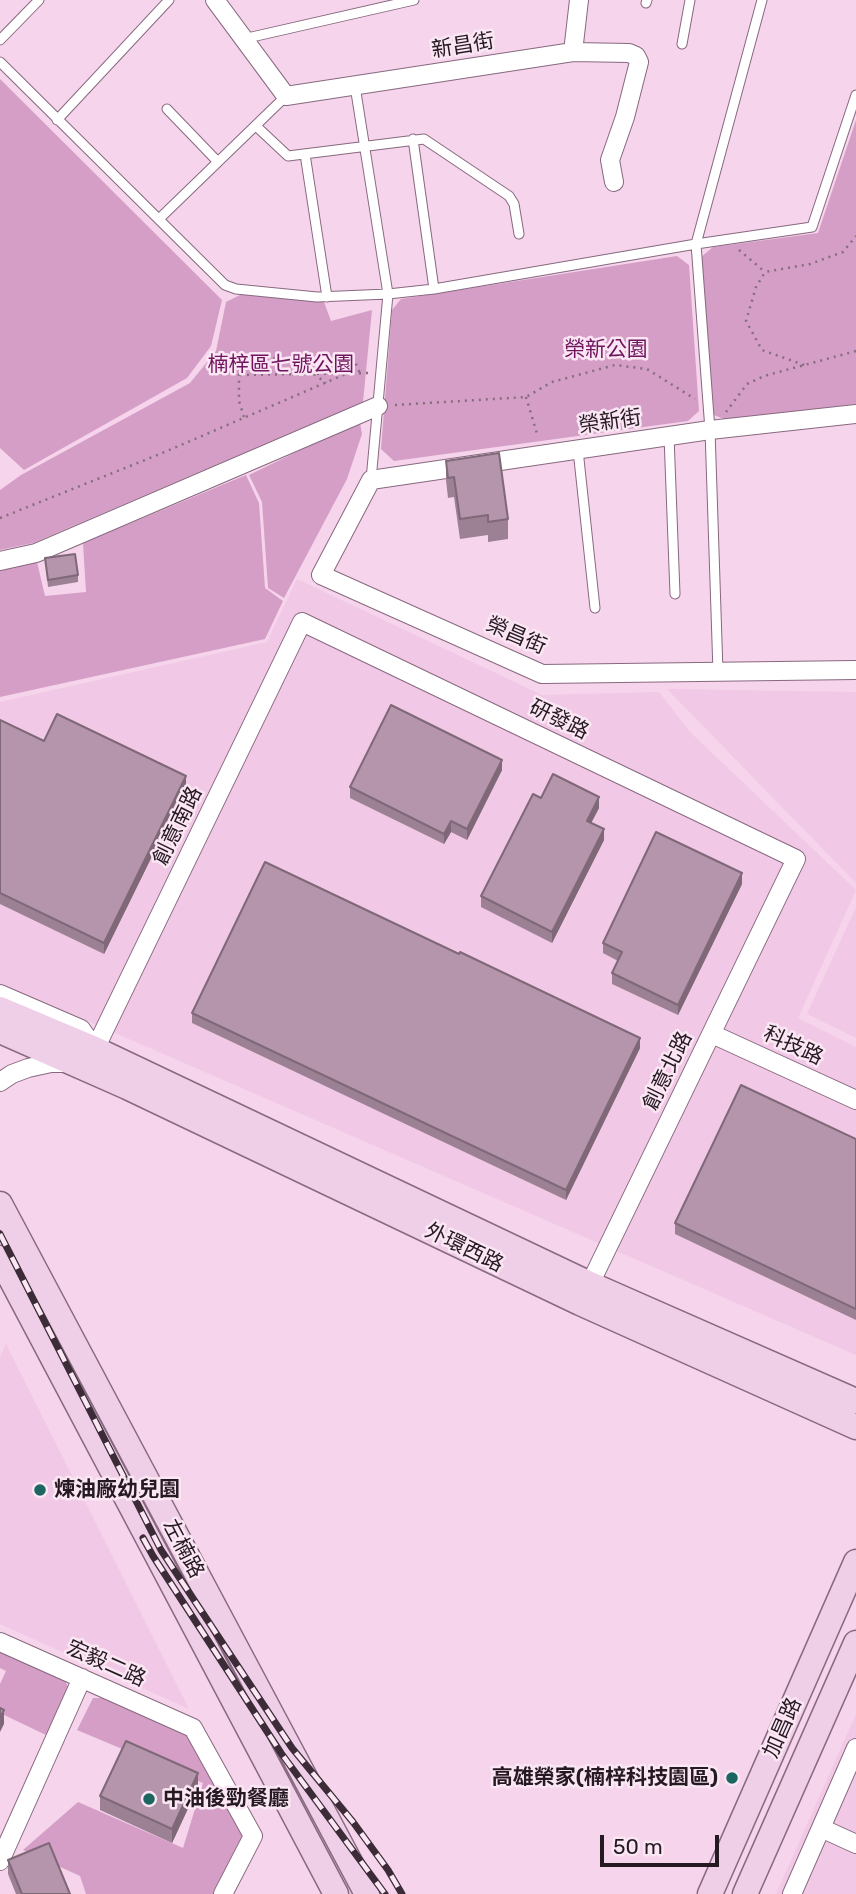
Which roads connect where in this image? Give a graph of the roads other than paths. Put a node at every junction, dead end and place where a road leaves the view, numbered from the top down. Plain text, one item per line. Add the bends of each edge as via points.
1 (39, 0) edge
2 (169, 0) edge
3 (215, 0) edge
4 (414, 0) edge
5 (579, 0) edge
6 (690, 0) edge
7 (762, 0) edge
8 (243, 39) junction
9 (0, 40) edge
10 (682, 44) dead end
11 (573, 52) junction
12 (0, 62) edge
13 (355, 86) junction
14 (856, 95) edge
15 (286, 96) junction
16 (167, 109) dead end
17 (57, 120) junction
18 (256, 126) junction
19 (413, 139) junction
20 (365, 146) junction
21 (305, 154) junction
22 (218, 162) junction
23 (614, 182) dead end
24 (159, 219) junction
25 (519, 234) dead end
26 (696, 244) junction
27 (434, 289) junction
28 (388, 294) junction
29 (327, 297) junction
30 (378, 406) junction
31 (856, 414) edge
32 (710, 430) junction
33 (669, 436) junction
34 (578, 450) junction
35 (371, 480) junction
36 (0, 561) edge
37 (675, 594) dead end
38 (595, 608) dead end
39 (302, 622) joint
40 (856, 670) edge
41 (718, 672) junction
42 (796, 859) joint
43 (0, 994) edge
44 (0, 1009) edge
45 (0, 1031) edge
46 (712, 1034) junction
47 (85, 1056) junction
48 (0, 1082) edge
49 (856, 1100) edge
50 (0, 1204) edge
51 (0, 1258) edge
52 (585, 1294) junction
53 (856, 1401) edge
54 (856, 1427) edge
55 (856, 1562) edge
56 (0, 1642) edge
57 (856, 1643) edge
58 (82, 1678) junction
59 (856, 1748) edge
60 (821, 1828) junction
61 (856, 1844) edge
62 (0, 1861) edge
63 (223, 1894) edge
64 (336, 1894) edge
65 (367, 1894) edge
66 (710, 1894) edge
67 (746, 1894) edge
68 (792, 1894) edge

1 - 9 lane
2 - 17 lane
3 - 8 street
4 - 8 lane
5 - 11 street
6 - 10 lane
7 - 26 lane
8 - 15 street
11 - 13 street, 新昌街
11 - 23 street, 新昌街 via 629,53 639,62 610,160
12 - 17 lane
13 - 15 street, 新昌街
13 - 20 lane
14 - 26 lane via 812,227
15 - 18 lane
16 - 22 lane
17 - 24 lane
18 - 21 lane via 288,156
18 - 22 lane
19 - 20 lane
19 - 25 lane via 428,141 509,196
19 - 27 lane
20 - 21 lane
20 - 28 lane
21 - 29 lane
22 - 24 lane
24 - 29 lane via 226,285
26 - 27 lane
26 - 32 lane
27 - 28 lane
28 - 29 lane
28 - 30 lane
30 - 35 lane
30 - 36 street via 36,553
31 - 32 street, 榮新街
32 - 33 street, 榮新街
32 - 41 lane
33 - 34 street, 榮新街
33 - 37 lane
34 - 35 street, 榮新街
34 - 38 lane
35 - 41 street, 榮昌街 via 321,575 542,674
39 - 42 street, 研發路
39 - 47 street, 創意南路
40 - 41 street, 榮昌街
42 - 46 street, 創意北路
43 - 47 street, 外環西路 via 81,1029
44 - 47 street, 外環西路
45 - 47 street, 外環西路
46 - 49 street, 科技路
46 - 52 street, 創意北路
47 - 48 street, 外環西路 via 12,1073
47 - 52 street, 外環西路
50 - 65 street, 左楠路
51 - 64 street, 左楠路
52 - 53 street, 外環西路
52 - 54 street, 外環西路
55 - 66 street, 加昌路
56 - 58 street, 宏毅二路
57 - 67 street, 加昌路
58 - 62 street
58 - 63 street, 宏毅二路 via 193,1728 253,1836
59 - 60 street
60 - 61 street
60 - 68 street

